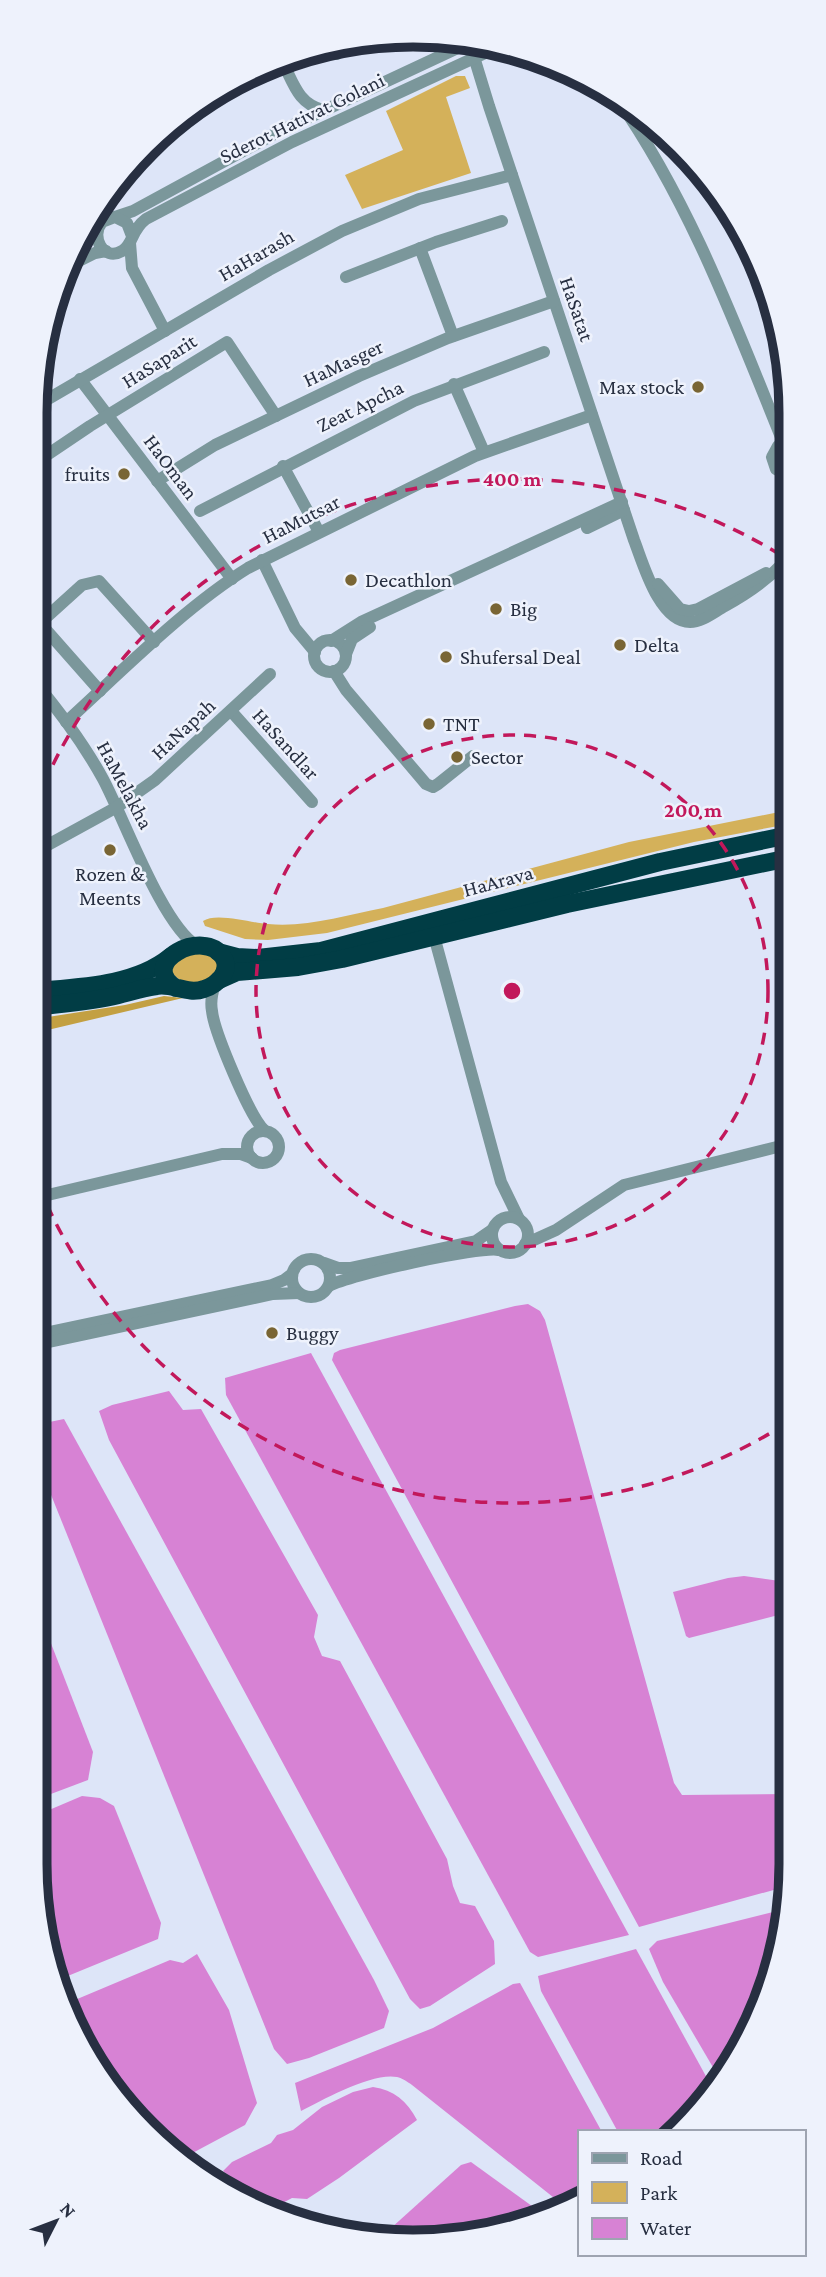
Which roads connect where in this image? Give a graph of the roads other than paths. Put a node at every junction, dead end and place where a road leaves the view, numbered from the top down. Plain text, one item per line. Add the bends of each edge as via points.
1 (454, 49) edge
2 (482, 54) edge
3 (474, 57) junction
4 (286, 70) edge
5 (299, 96) junction
6 (323, 110) junction
7 (293, 124) junction
8 (645, 131) edge
9 (512, 175) junction
10 (108, 215) edge
11 (502, 221) dead end
12 (96, 230) edge
13 (131, 239) junction
14 (420, 248) junction
15 (110, 252) junction
16 (81, 260) edge
17 (132, 268) junction
18 (346, 277) dead end
19 (554, 301) junction
20 (165, 331) junction
21 (453, 336) junction
22 (544, 352) dead end
23 (80, 379) junction
24 (454, 384) junction
25 (48, 399) edge
26 (108, 415) junction
27 (592, 415) junction
28 (276, 416) junction
29 (779, 426) edge
30 (779, 446) edge
31 (484, 452) junction
32 (47, 455) edge
33 (283, 466) junction
34 (779, 470) edge
35 (158, 481) junction
36 (623, 506) junction
37 (200, 511) dead end
38 (319, 532) junction
39 (262, 560) junction
40 (779, 568) edge
41 (232, 579) junction
42 (47, 616) edge
43 (47, 631) edge
44 (331, 640) junction
45 (154, 642) junction
46 (315, 652) junction
47 (346, 654) junction
48 (334, 671) junction
49 (270, 674) dead end
50 (100, 691) junction
51 (47, 697) edge
52 (230, 711) junction
53 (66, 722) junction
54 (473, 756) dead end
55 (312, 802) dead end
56 (117, 807) junction
57 (779, 837) edge
58 (47, 845) edge
59 (779, 860) edge
60 (168, 914) junction
61 (434, 936) junction
62 (197, 946) junction
63 (218, 952) junction
64 (171, 956) junction
65 (217, 982) junction
66 (181, 989) junction
67 (47, 990) edge
68 (47, 1006) edge
69 (213, 1018) junction
70 (251, 1114) junction
71 (265, 1131) junction
72 (249, 1139) junction
73 (779, 1146) edge
74 (222, 1154) junction
75 (252, 1158) junction
76 (501, 1182) junction
77 (47, 1195) edge
78 (521, 1221) junction
79 (495, 1225) junction
80 (561, 1226) junction
81 (525, 1244) junction
82 (499, 1250) junction
83 (324, 1263) junction
84 (292, 1274) junction
85 (329, 1286) junction
86 (299, 1293) junction
87 (47, 1332) edge
88 (47, 1342) edge

1 - 6 street, Sderot Hativat Golani
2 - 3 street, Sderot Hativat Golani
3 - 9 street, HaSatat
3 - 13 street, Sderot Hativat Golani via 277,149 146,219
4 - 5 street
5 - 6 street
5 - 7 street
6 - 7 street, Sderot Hativat Golani
7 - 10 street, Sderot Hativat Golani via 133,211
8 - 29 street
9 - 19 street, HaSatat
9 - 20 street, HaHarash via 419,199 341,231
10 - 13 street via 127,223
11 - 14 street
12 - 15 street via 98,244
13 - 15 street via 123,251
13 - 17 street
14 - 18 street
14 - 21 street
15 - 16 street
15 - 17 street
17 - 20 street
19 - 21 street, HaMasger
19 - 27 street, HaSatat
20 - 23 street, HaHarash
21 - 28 street, HaMasger
22 - 24 street, Zeat Apcha
23 - 25 street, HaHarash
23 - 26 street, HaOman
24 - 31 street
24 - 33 street, Zeat Apcha
26 - 28 street, HaSaparit via 227,342
26 - 32 street, HaSaparit
26 - 35 street, HaOman
27 - 31 street, HaMutsar
27 - 36 street, HaSatat
28 - 35 street, HaMasger via 206,450
30 - 34 street via 772,457
31 - 38 street, HaMutsar
33 - 37 street, Zeat Apcha
33 - 38 street
35 - 41 street, HaOman
36 - 40 street, HaSatat via 651,585 679,619 701,619 753,590
36 - 44 street via 361,622
36 - 47 street via 363,631 350,642
38 - 39 street, HaMutsar
39 - 41 street, HaMutsar
39 - 46 street via 295,628
41 - 45 street, HaMutsar
42 - 45 street via 82,585 99,581
43 - 50 street
44 - 46 street
44 - 47 street
45 - 50 street, HaMutsar
46 - 48 street via 319,667
47 - 48 street via 343,665
48 - 54 street via 421,780 433,786
49 - 52 street, HaNapah
50 - 53 street, HaMutsar
51 - 53 street, HaMelakha
52 - 55 street, HaSandlar
52 - 56 street, HaNapah via 155,780
53 - 56 street, HaMelakha
56 - 58 street, HaNapah
56 - 60 street, HaMelakha
57 - 63 highway, HaArava via 660,862 321,951 258,958
59 - 61 highway, HaArava
60 - 62 street, HaMelakha
60 - 64 street, HaMelakha
61 - 65 highway, HaArava via 321,963 237,972
61 - 76 street
62 - 63 highway
62 - 64 highway
63 - 65 highway via 225,972
64 - 66 highway via 164,974
64 - 67 highway via 154,969 123,978
65 - 66 highway via 205,989
65 - 69 street via 211,1000
66 - 68 highway via 156,986
66 - 69 street via 200,1000
69 - 70 street
70 - 71 street
70 - 72 street
71 - 72 street
71 - 75 street via 278,1139 278,1155 265,1163
72 - 74 street
72 - 75 street
73 - 80 street via 624,1185
74 - 75 street
74 - 77 street
76 - 78 street
76 - 79 street
78 - 79 street via 510,1216
78 - 80 street via 545,1228
78 - 81 street via 528,1231
79 - 82 street via 493,1242
79 - 83 street via 476,1241 350,1268
80 - 81 street
81 - 82 street via 513,1253
82 - 85 street via 478,1250 369,1273
83 - 84 street via 305,1260
83 - 85 street via 330,1274
84 - 86 street
84 - 87 street via 272,1285
85 - 86 street via 321,1296
86 - 88 street via 273,1294

